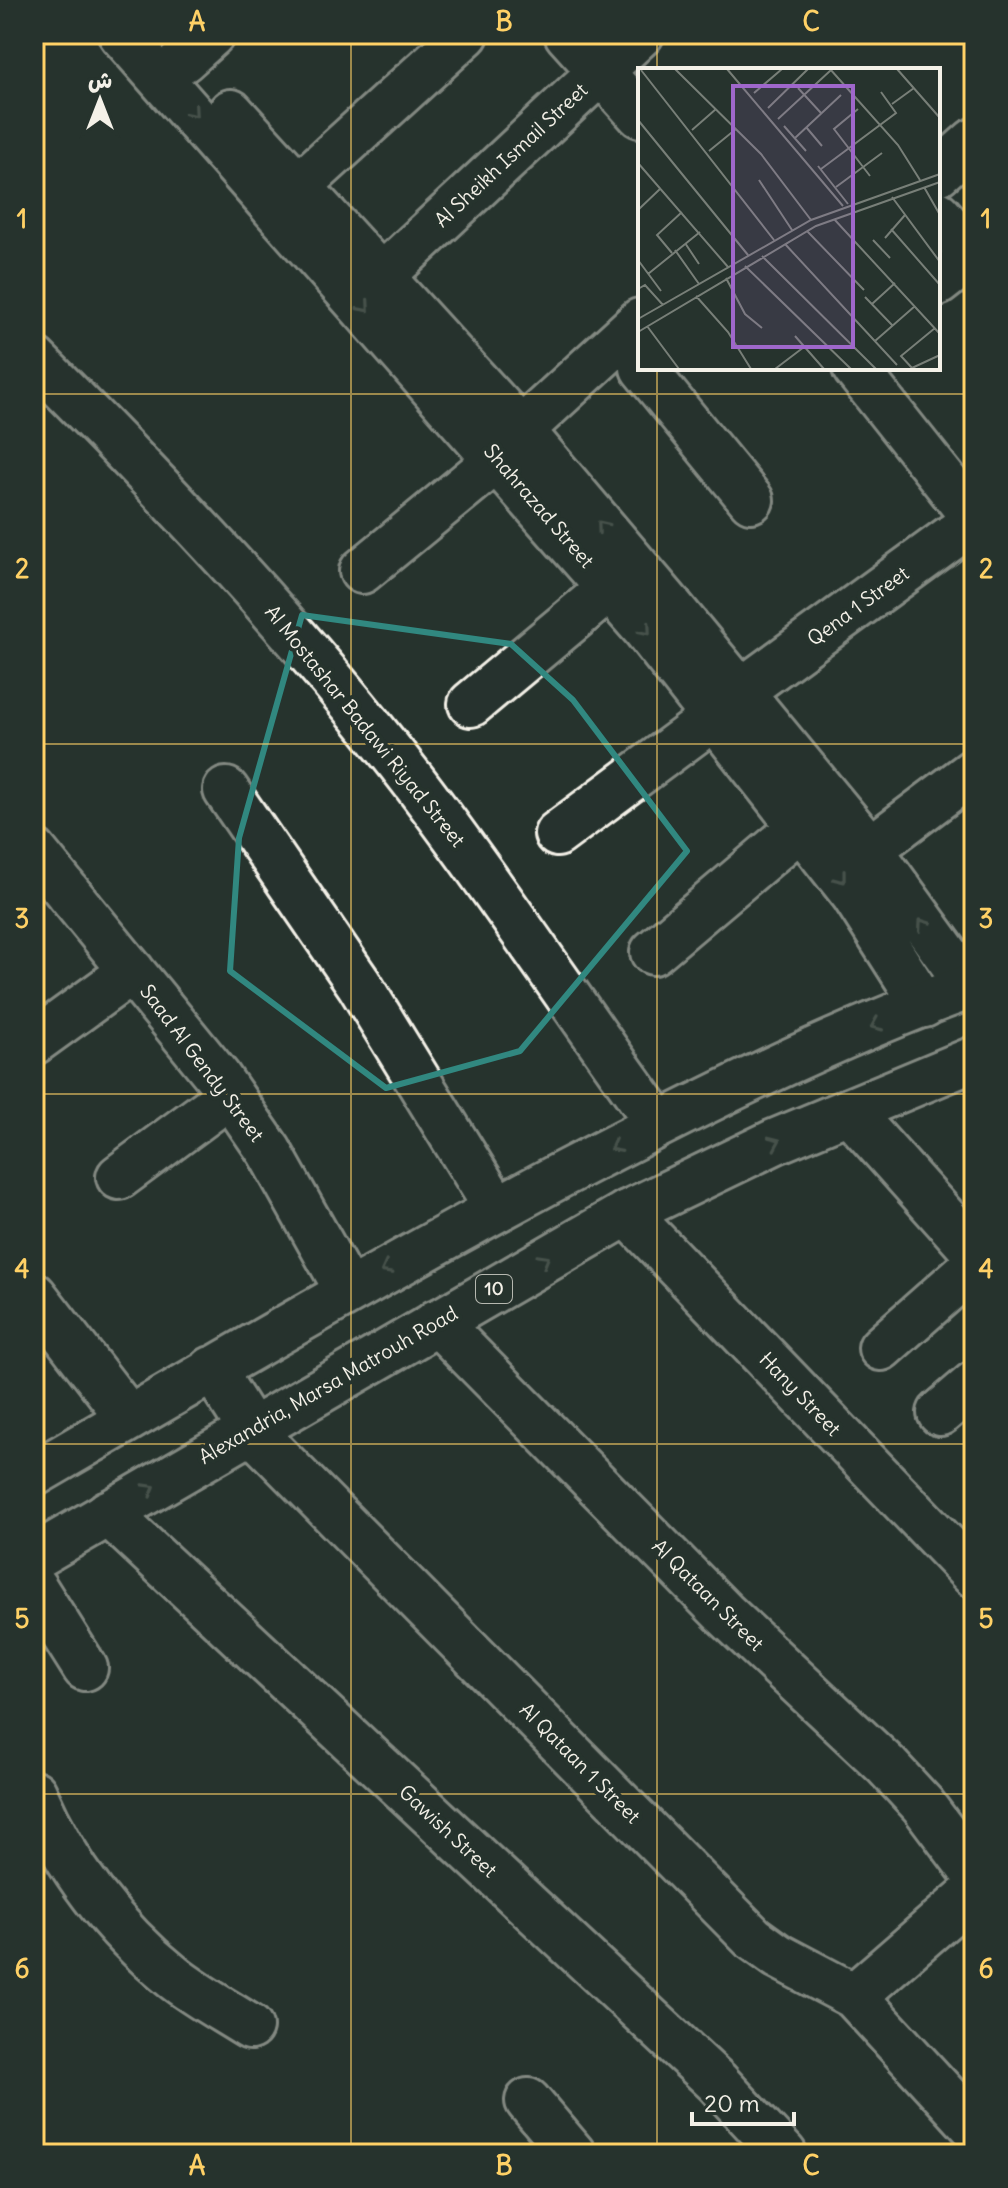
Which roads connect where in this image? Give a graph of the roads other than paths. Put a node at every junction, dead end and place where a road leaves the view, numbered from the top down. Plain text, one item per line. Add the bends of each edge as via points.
1 (121, 34) edge
2 (466, 34) edge
3 (567, 34) edge
4 (641, 34) edge
5 (185, 43) edge
6 (600, 71) junction
7 (638, 113) edge
8 (974, 141) edge
9 (940, 171) edge
10 (300, 185) junction
11 (940, 216) edge
12 (974, 256) edge
13 (382, 276) junction
14 (940, 282) edge
15 (636, 349) edge
16 (34, 359) edge
17 (652, 370) edge
18 (857, 370) edge
19 (509, 444) junction
20 (751, 500) dead end
21 (974, 519) edge
22 (362, 571) dead end
23 (610, 588) junction
24 (729, 703) junction
25 (471, 704) dead end
26 (974, 771) edge
27 (226, 790) dead end
28 (801, 827) junction
29 (557, 834) dead end
30 (870, 849) junction
31 (34, 851) edge
32 (653, 952) dead end
33 (132, 971) junction
34 (972, 986) edge
35 (924, 1005) junction
36 (34, 1042) edge
37 (974, 1059) edge
38 (230, 1095) junction
39 (849, 1111) junction
40 (659, 1124) junction
41 (119, 1177) dead end
42 (497, 1209) junction
43 (627, 1213) junction
44 (974, 1251) edge
45 (974, 1266) edge
46 (347, 1290) junction
47 (34, 1295) edge
48 (437, 1322) junction
49 (881, 1348) dead end
50 (212, 1369) junction
51 (974, 1384) edge
52 (940, 1413) dead end
53 (129, 1418) junction
54 (251, 1430) junction
55 (34, 1474) edge
56 (108, 1513) junction
57 (34, 1557) edge
58 (974, 1575) edge
59 (34, 1587) edge
60 (85, 1668) dead end
61 (34, 1793) edge
62 (974, 1873) edge
63 (974, 1892) edge
64 (854, 1996) junction
65 (250, 2027) dead end
66 (528, 2101) dead end
67 (974, 2127) edge
68 (573, 2154) edge
69 (784, 2154) edge

1 -> 19 street, Shahrazad Street
2 - 10 street
3 - 6 street
4 - 6 street, Al Sheikh Ismail Street
5 - 10 street, Shahrazad Street
6 - 7 street
6 - 13 street, Al Sheikh Ismail Street
8 - 9 street
10 - 13 street, Shahrazad Street
11 - 12 street
12 - 14 street
13 - 19 street, Shahrazad Street
15 - 19 street
16 - 40 street, Al Mostashar Badawi Riyad Street via 145,470 329,676 415,783
17 - 20 street
18 - 21 street
19 - 22 street
19 - 23 street, Shahrazad Street
24 -> 19 street, Shahrazad Street
21 - 24 street, Qena 1 Street
23 -> 24 street, Shahrazad Street
23 - 25 street
24 - 28 street, Shahrazad Street
24 - 29 street, Qena 1 Street
24 - 30 street, Shahrazad Street
26 - 30 street
27 - 42 street via 359,984
28 - 32 street
28 -> 35 street, Shahrazad Street via 854,895
34 -> 30 street, Shahrazad Street
31 - 33 street, Saad Al Gendy Street
33 - 36 street
33 - 38 street, Saad Al Gendy Street
34 - 35 street
35 -> 40 street
37 - 39 street, Alexandria, Marsa Matrouh Road / 10
38 - 41 street
38 - 46 street, Saad Al Gendy Street via 269,1151
43 -> 39 street, Alexandria, Marsa Matrouh Road / 10
39 - 44 street
40 -> 42 street
42 -> 46 street
48 -> 43 street, Alexandria, Marsa Matrouh Road / 10
43 - 58 street, Hany Street
45 - 49 street
46 - 50 street
47 - 53 street
48 - 54 street, Alexandria, Marsa Matrouh Road / 10
48 - 62 street, Al Qataan Street via 724,1613 886,1765
50 - 53 street
50 - 54 street, Al Qataan 1 Street
51 - 52 street
53 - 55 street
56 -> 54 street, Alexandria, Marsa Matrouh Road / 10
54 - 64 street, Al Qataan 1 Street via 753,1938 804,1972
56 - 57 street, Alexandria, Marsa Matrouh Road / 10
56 - 69 street, Gawish Street via 717,2082
59 - 60 street
61 - 65 street via 54,1839 107,1914 173,1977
63 - 64 street
64 - 67 street, Al Qataan 1 Street
66 - 68 street

